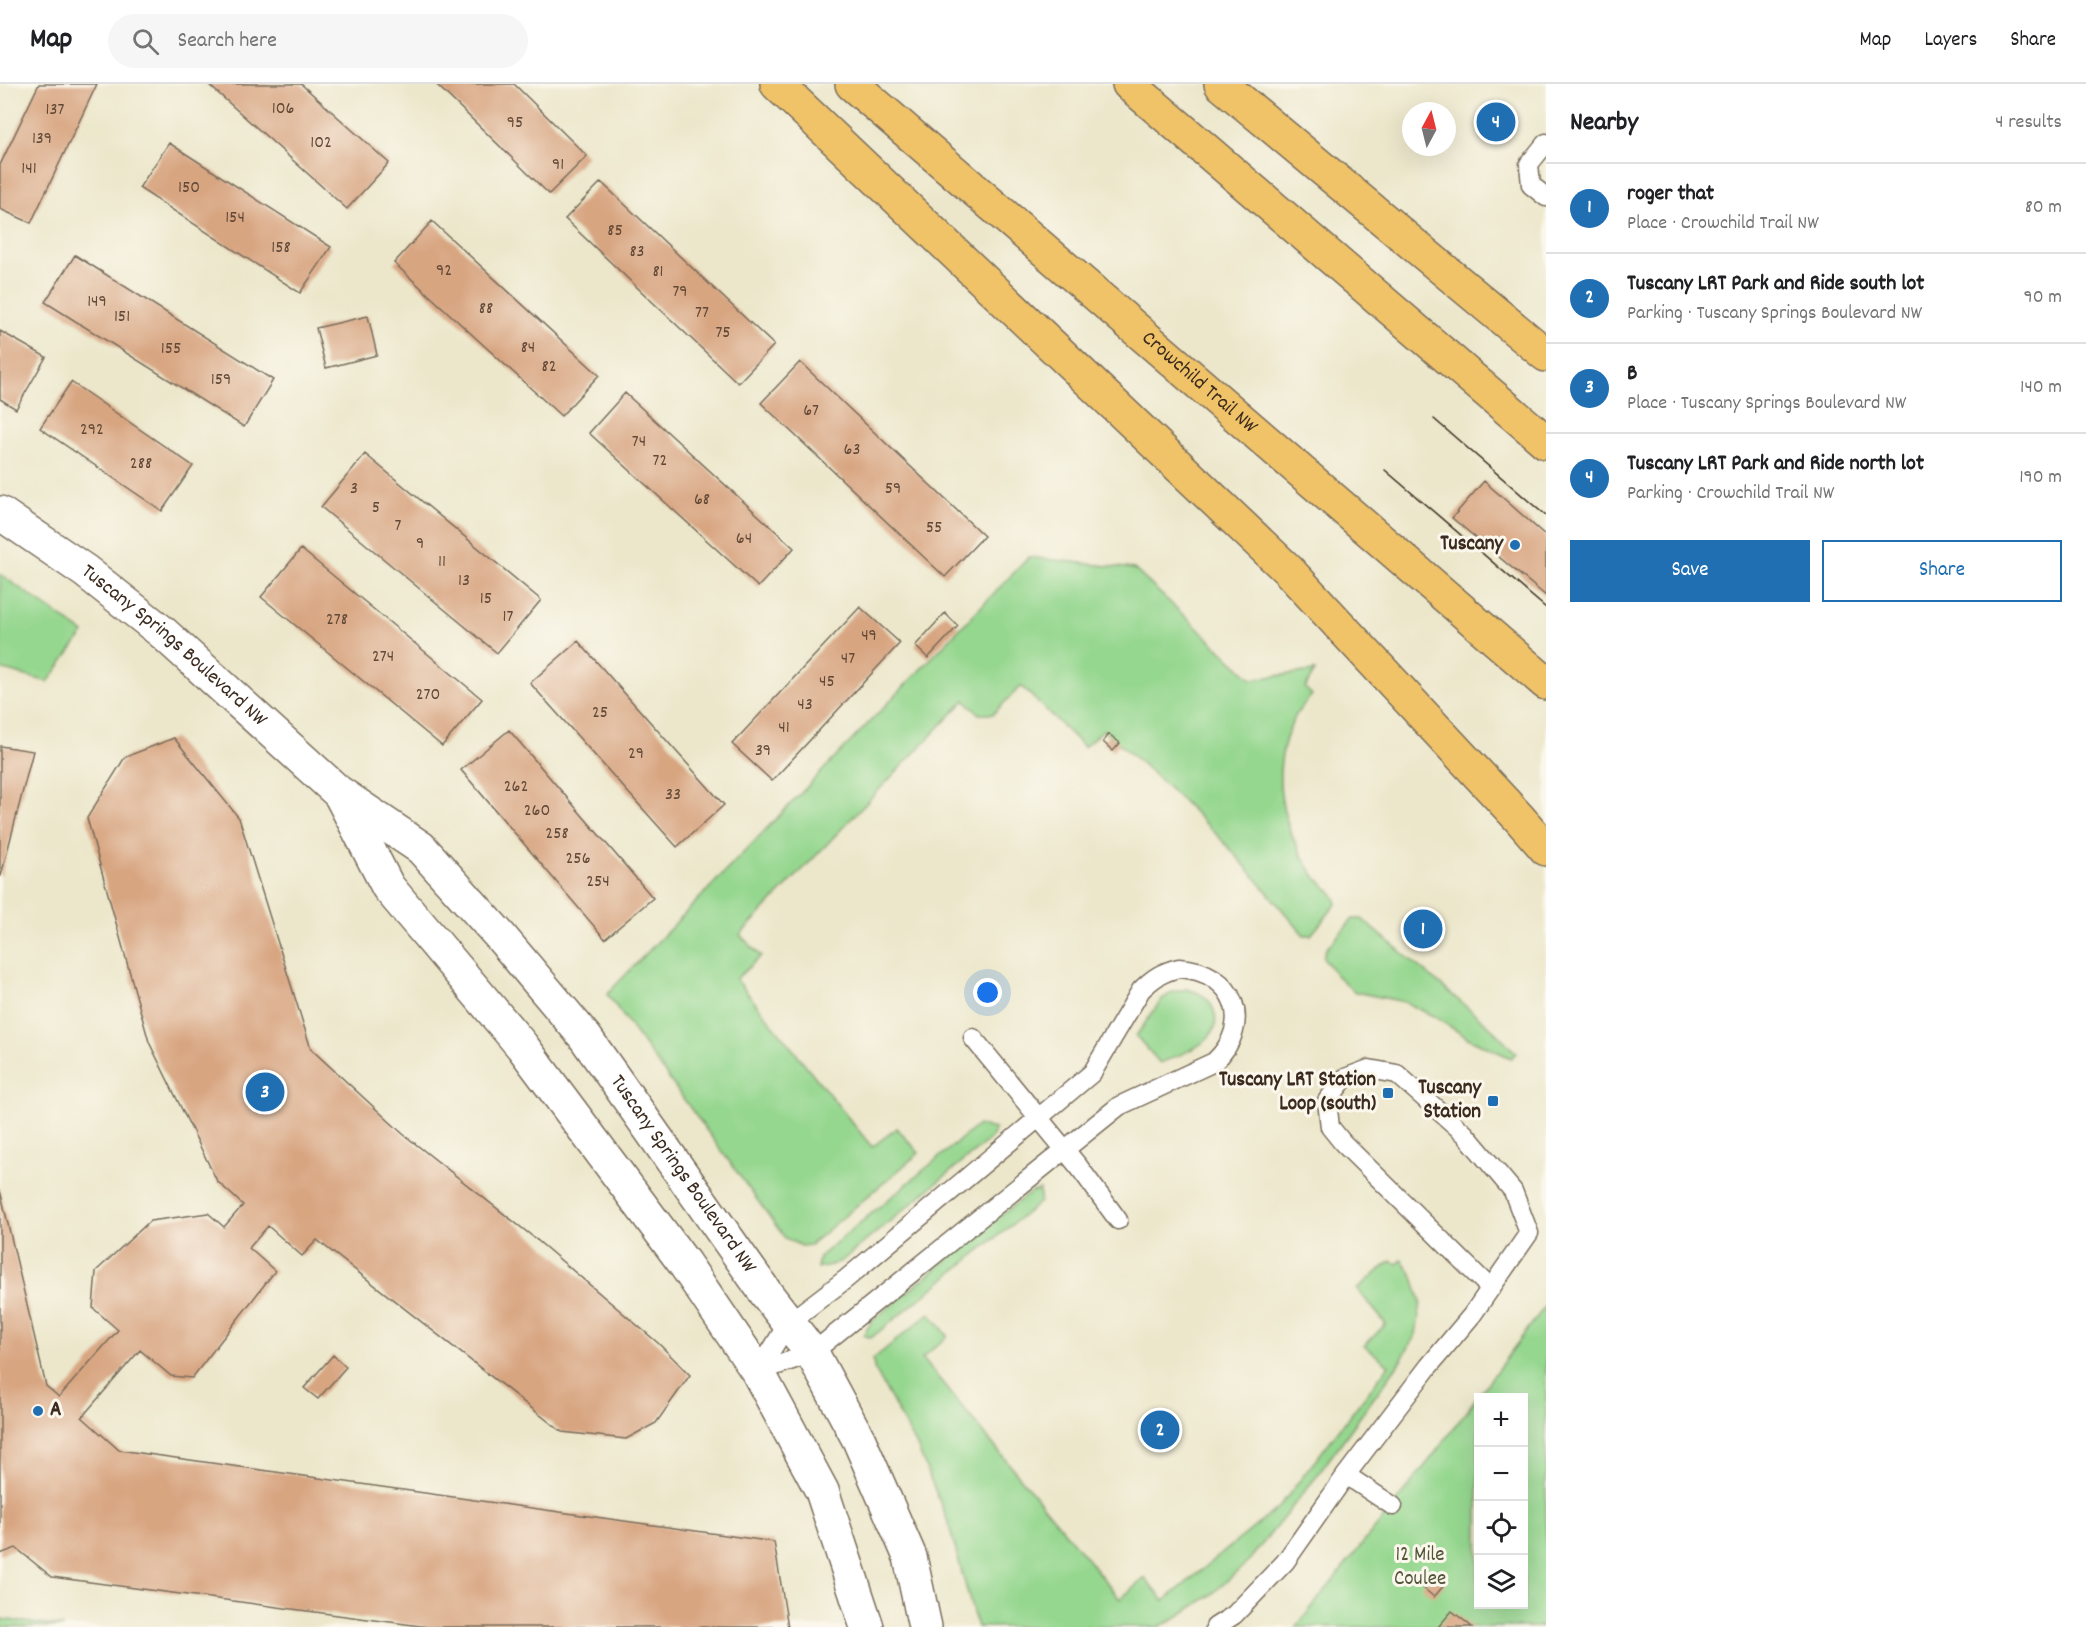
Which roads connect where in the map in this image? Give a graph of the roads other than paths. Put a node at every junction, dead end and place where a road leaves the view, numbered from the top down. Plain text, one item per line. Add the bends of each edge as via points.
1 (777, 84) edge
2 (852, 84) edge
3 (1129, 84) edge
4 (1221, 84) edge
5 (1546, 143) edge
6 (1546, 197) edge
7 (1546, 355) edge
8 (1546, 442) edge
9 (0, 513) edge
10 (1546, 682) edge
11 (338, 792) junction
12 (1546, 849) edge
13 (973, 1038) dead end
14 (1040, 1119) junction
15 (1064, 1149) junction
16 (1118, 1220) dead end
17 (1490, 1288) junction
18 (788, 1323) junction
19 (812, 1353) junction
20 (758, 1372) junction
21 (1346, 1475) junction
22 (1393, 1506) dead end
23 (867, 1627) edge
24 (925, 1627) edge
25 (1215, 1627) edge

1 - 12 highway via 1288,570
2 - 10 highway, Crowchild Trail NW
3 - 8 highway
4 - 7 highway
5 - 6 lane via 1529,164 1532,185
9 - 11 street, Tuscany Springs Boulevard NW via 85,571 162,632
11 - 18 street, Tuscany Springs Boulevard NW via 421,848 514,953 585,1037
11 - 20 street, Tuscany Springs Boulevard NW via 388,887 522,1046 684,1263
13 - 14 lane
14 - 15 lane
14 - 15 lane via 1092,1073 1141,990 1152,979 1179,968 1208,973 1220,982 1235,1008 1233,1038 1225,1052 1214,1062 1119,1106
14 - 18 lane
15 - 16 lane
15 - 19 lane
17 - 17 lane via 1529,1233 1513,1191 1465,1134 1397,1074 1369,1069 1345,1078 1327,1101 1330,1127
17 - 21 lane
18 - 19 street, Tuscany Springs Boulevard NW
18 - 20 lane
19 - 20 lane
19 - 24 street, Tuscany Springs Boulevard NW via 859,1440 910,1557
20 - 23 street, Tuscany Springs Boulevard NW via 822,1491
21 - 22 lane
21 - 25 lane via 1285,1562 1234,1615

